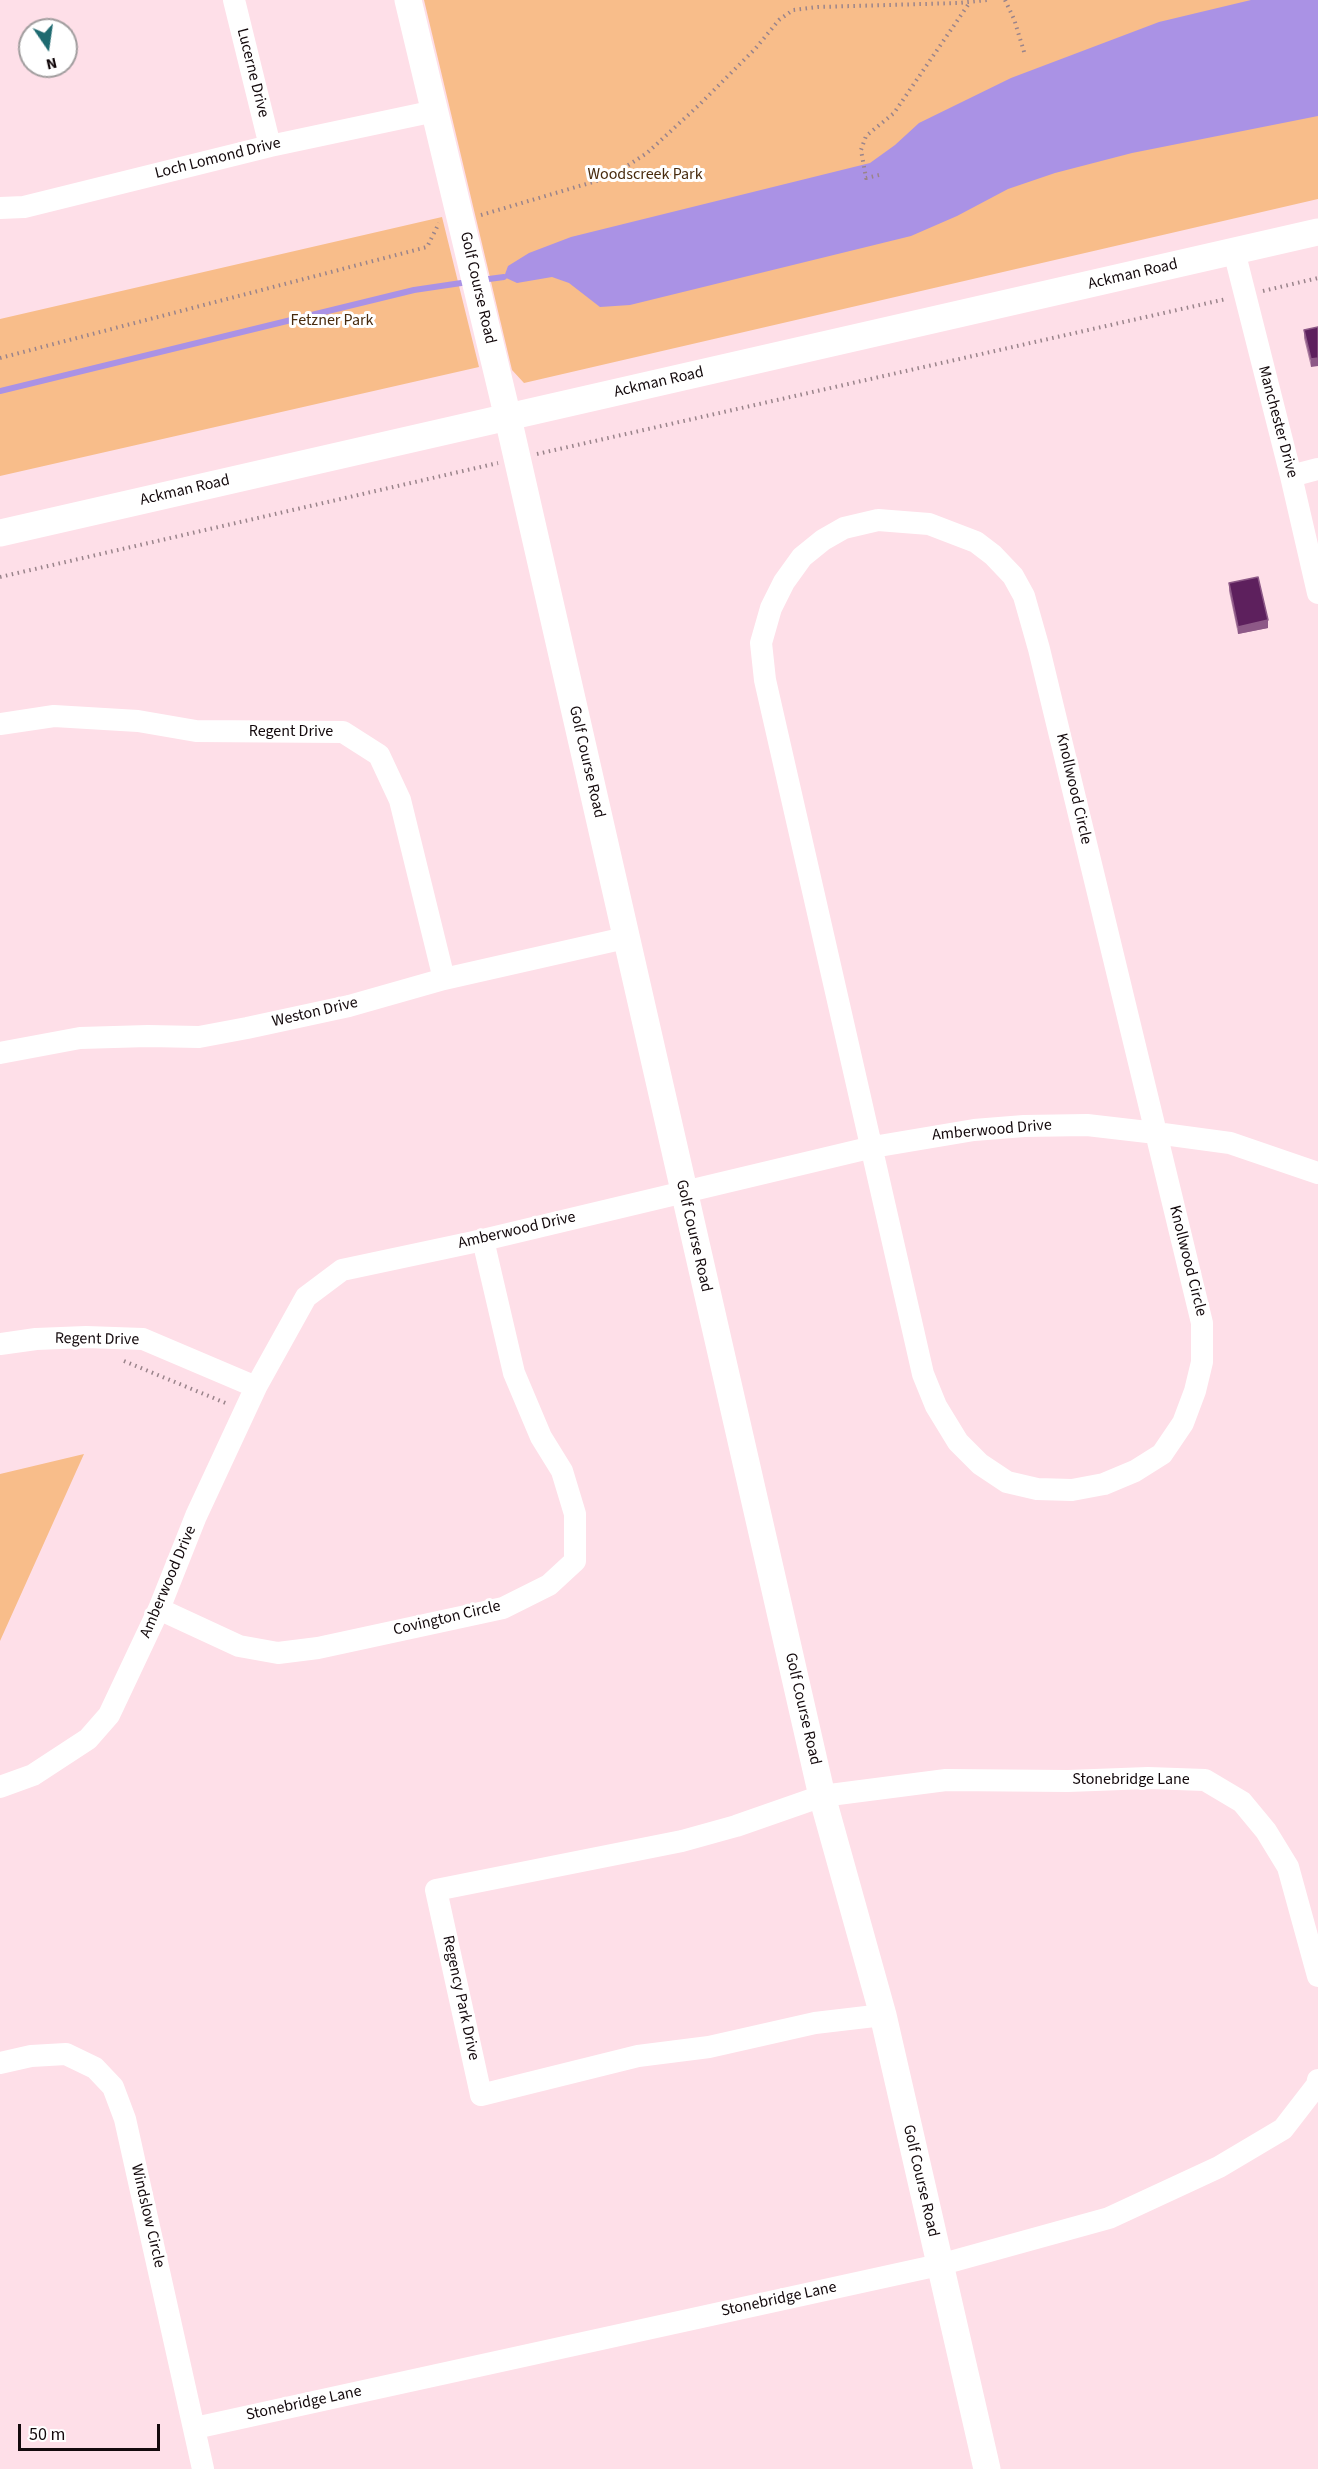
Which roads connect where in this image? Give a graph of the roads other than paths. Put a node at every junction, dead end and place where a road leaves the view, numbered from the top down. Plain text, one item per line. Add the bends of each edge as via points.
1 (234, 0) edge
2 (408, 0) edge
3 (435, 111) junction
4 (270, 146) junction
5 (0, 208) edge
6 (1318, 232) edge
7 (1234, 252) junction
8 (508, 418) junction
9 (1318, 469) edge
10 (1291, 476) junction
11 (0, 533) edge
12 (1318, 594) edge
13 (0, 724) edge
14 (626, 938) junction
15 (444, 979) junction
16 (0, 1053) edge
17 (1155, 1133) junction
18 (873, 1147) junction
19 (1318, 1173) edge
20 (683, 1192) junction
21 (483, 1240) junction
22 (0, 1344) edge
23 (256, 1387) junction
24 (159, 1609) junction
25 (0, 1787) edge
26 (822, 1796) junction
27 (1318, 1976) edge
28 (883, 2015) junction
29 (0, 2063) edge
30 (1318, 2080) edge
31 (939, 2265) junction
32 (195, 2428) junction
33 (203, 2469) edge
34 (987, 2469) edge

1 - 4 street, Lucerne Drive
2 - 3 street, Golf Course Road
3 - 4 street, Loch Lomond Drive
3 - 8 street, Golf Course Road
4 - 5 street, Loch Lomond Drive via 34,204
6 - 7 street, Ackman Road
7 - 8 street, Ackman Road
7 - 10 street, Manchester Drive
8 - 11 street, Ackman Road
8 - 14 street, Golf Course Road
9 - 10 street
10 - 12 street, Manchester Drive
13 - 15 street, Regent Drive via 54,716 138,721 196,731 343,732 379,755 400,800
14 - 15 street, Weston Drive
14 - 20 street, Golf Course Road
15 - 16 street, Weston Drive via 349,1006 199,1037 80,1038
17 - 18 street, Amberwood Drive via 1087,1125 1024,1126
17 - 18 street, Knollwood Circle via 1202,1323 1202,1362 1183,1423 1162,1454 1104,1484 1072,1490 1037,1489 1007,1482 980,1464 958,1442 936,1406 923,1374
17 - 18 street, Knollwood Circle via 1024,596 1013,576 976,542 928,524 878,520 844,528 802,557 779,591 761,643 765,680
17 - 19 street, Amberwood Drive via 1230,1143
18 - 20 street, Amberwood Drive
20 - 21 street, Amberwood Drive
20 - 26 street, Golf Course Road
21 - 23 street, Amberwood Drive via 342,1270 306,1297
21 - 24 street, Covington Circle via 514,1372 541,1437 562,1471 575,1514 575,1561 549,1585 503,1608 278,1653 239,1646
22 - 23 street, Regent Drive via 86,1337 143,1340
23 - 24 street, Amberwood Drive via 196,1516
24 - 25 street, Amberwood Drive via 110,1715 88,1739 33,1775
26 - 27 street, Stonebridge Lane via 946,1780 1205,1780 1242,1802 1288,1867
26 - 28 street, Golf Course Road
26 - 28 street, Regency Park Drive via 682,1841 436,1890 481,2095 638,2056 709,2047 815,2023
28 - 31 street, Golf Course Road
29 - 32 street, Windslow Circle via 66,2054 95,2068 113,2087 125,2119
30 - 31 street, Stonebridge Lane via 1283,2129 1219,2167 1109,2218
31 - 32 street, Stonebridge Lane
31 - 34 street, Golf Course Road
32 - 33 street, Windslow Circle

